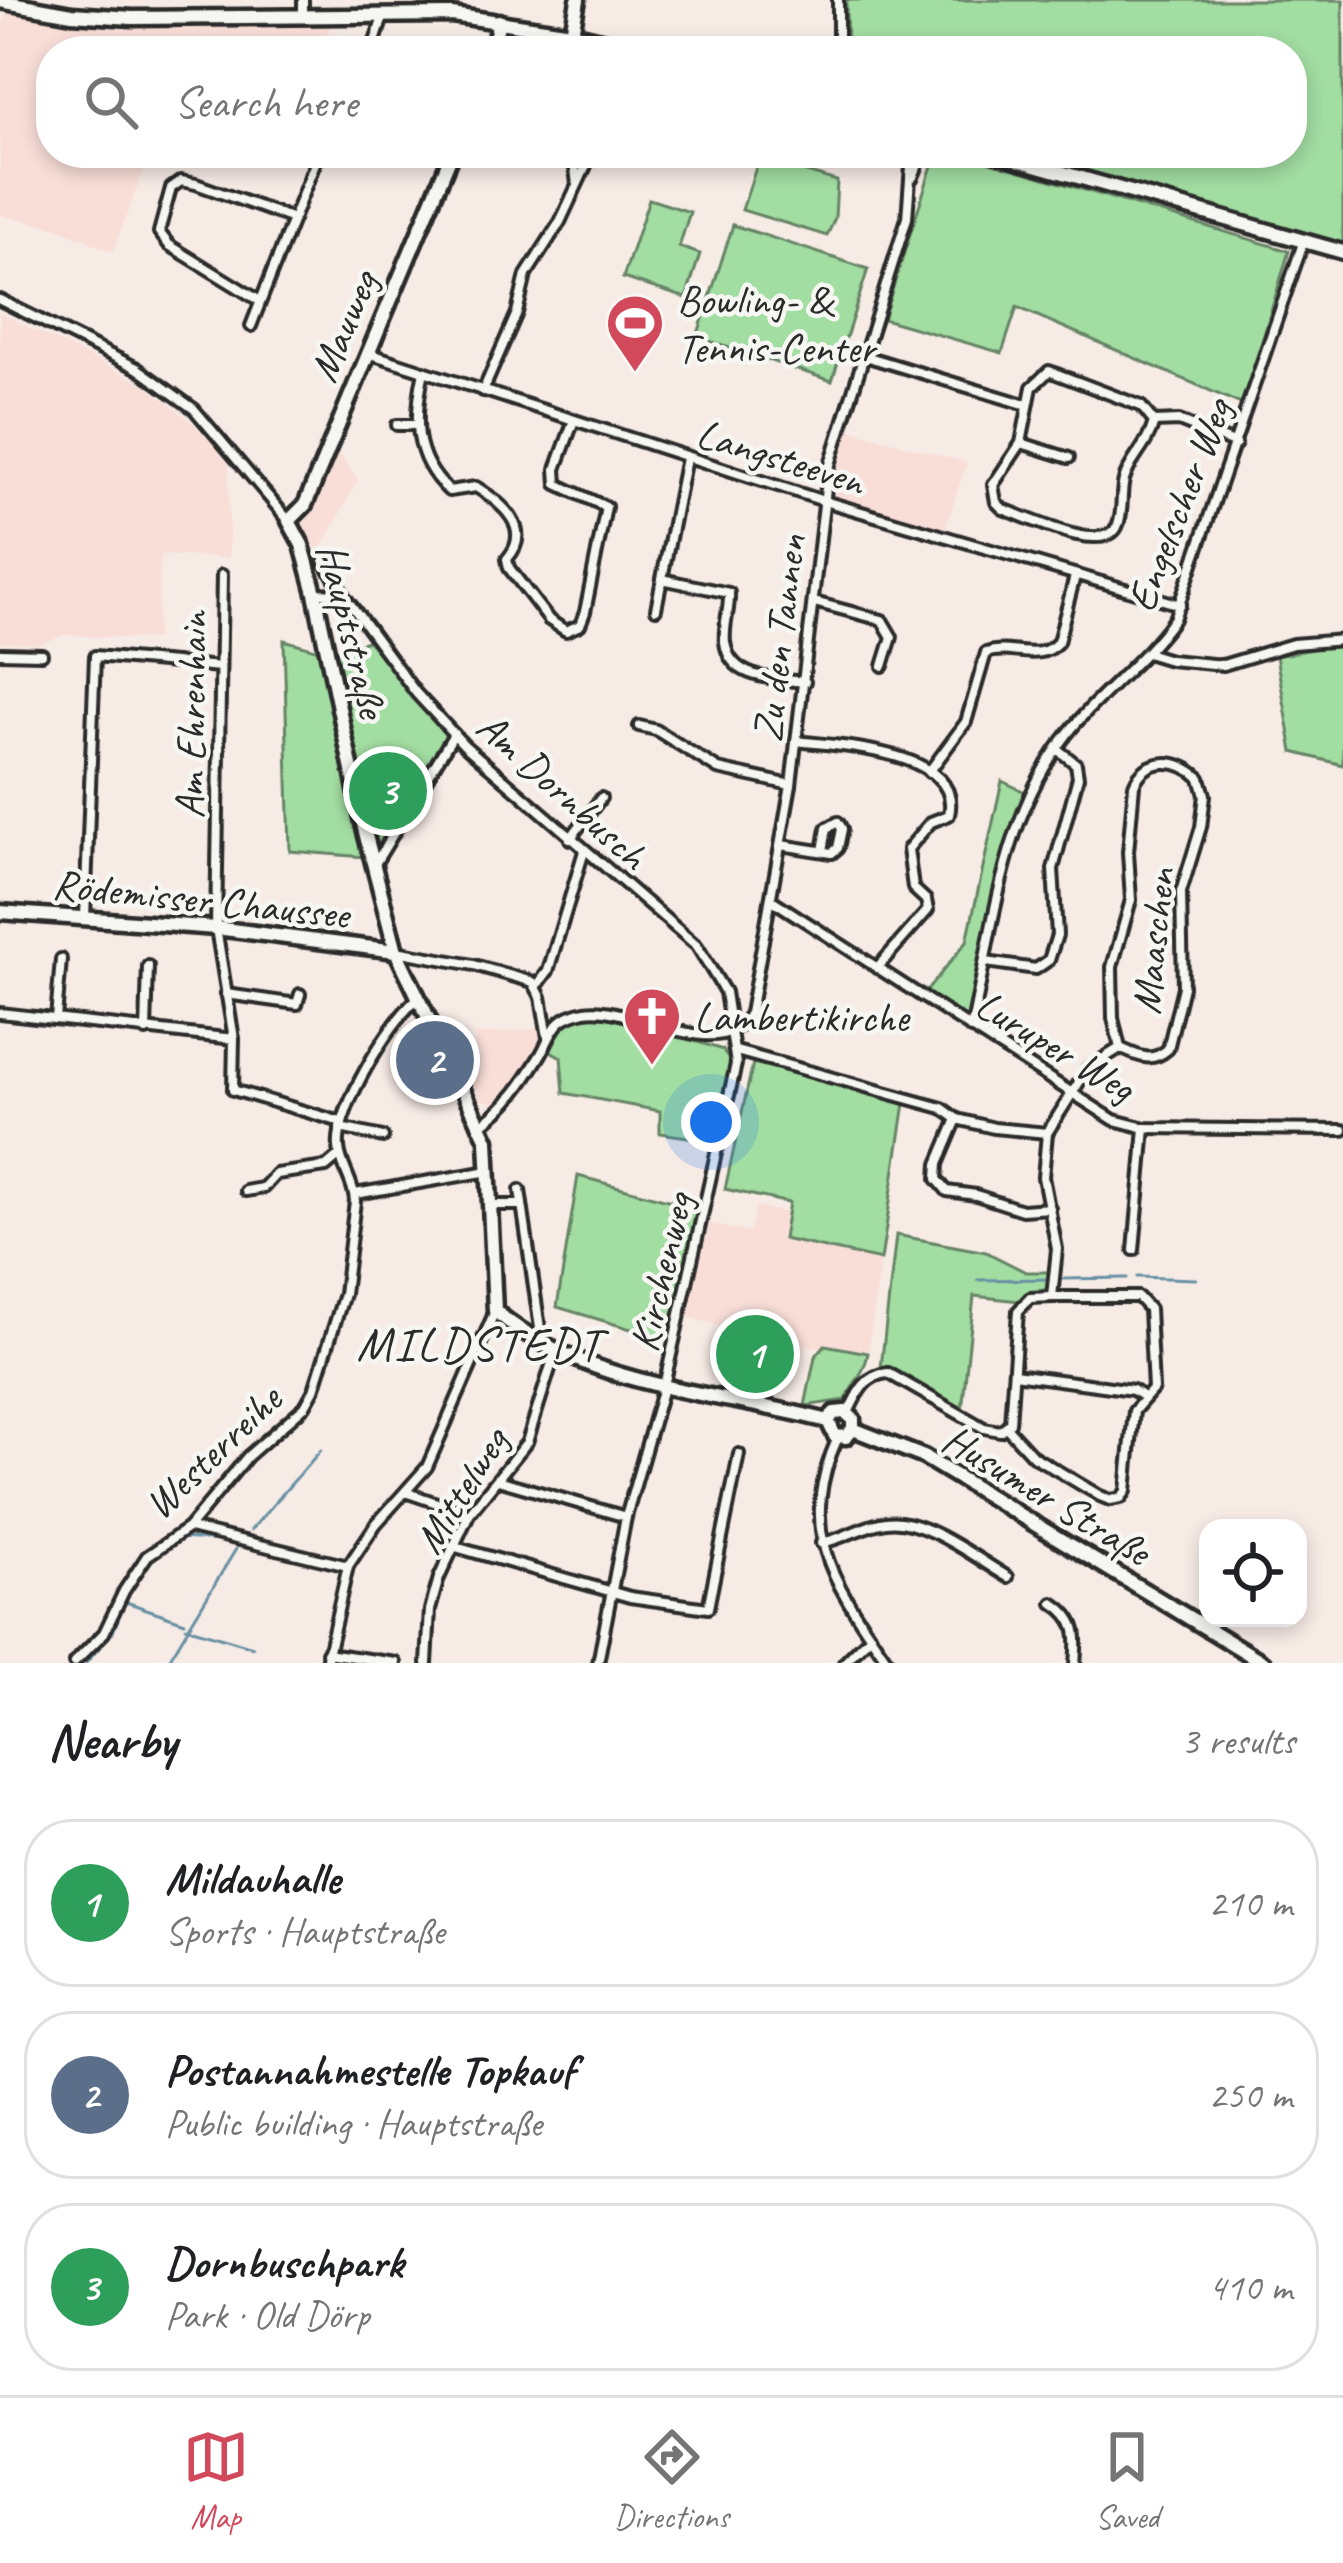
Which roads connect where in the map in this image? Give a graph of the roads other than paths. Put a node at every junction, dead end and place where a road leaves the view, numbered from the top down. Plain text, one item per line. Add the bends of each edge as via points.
1 (303, 0) edge
2 (578, 0) edge
3 (838, 0) edge
4 (1, 5) edge
5 (384, 13) junction
6 (303, 16) junction
7 (499, 21) junction
8 (572, 33) junction
9 (377, 36) edge
10 (496, 36) edge
11 (584, 36) edge
12 (838, 36) edge
13 (313, 168) edge
14 (446, 168) edge
15 (575, 168) edge
16 (585, 168) edge
17 (913, 168) edge
18 (917, 168) edge
19 (1045, 168) edge
20 (913, 178) junction
21 (577, 186) junction
22 (293, 219) junction
23 (1303, 243) junction
24 (1343, 252) edge
25 (0, 300) edge
26 (260, 301) junction
27 (251, 326) dead end
28 (367, 353) junction
29 (865, 356) junction
30 (424, 371) junction
31 (483, 391) junction
32 (1028, 404) junction
33 (574, 420) junction
34 (1154, 422) junction
35 (397, 425) dead end
36 (416, 425) junction
37 (1021, 443) junction
38 (1236, 444) junction
39 (686, 458) junction
40 (1070, 458) dead end
41 (824, 501) junction
42 (290, 521) junction
43 (324, 561) dead end
44 (222, 574) dead end
45 (1075, 576) junction
46 (662, 579) junction
47 (316, 592) junction
48 (343, 594) junction
49 (814, 602) junction
50 (1180, 605) junction
51 (656, 609) dead end
52 (1343, 640) edge
53 (0, 653) edge
54 (1147, 653) junction
55 (42, 654) dead end
56 (883, 666) dead end
57 (220, 667) junction
58 (805, 682) junction
59 (639, 726) dead end
60 (454, 734) junction
61 (796, 740) junction
62 (1056, 749) junction
63 (929, 772) junction
64 (791, 785) junction
65 (601, 798) dead end
66 (570, 839) junction
67 (782, 845) junction
68 (584, 851) junction
69 (823, 851) dead end
70 (374, 865) junction
71 (772, 900) junction
72 (0, 912) edge
73 (85, 917) junction
74 (216, 928) junction
75 (396, 951) junction
76 (61, 959) dead end
77 (986, 962) junction
78 (148, 966) dead end
79 (878, 968) junction
80 (537, 986) junction
81 (226, 994) junction
82 (300, 994) dead end
83 (418, 998) junction
84 (0, 1013) edge
85 (56, 1019) junction
86 (971, 1029) junction
87 (733, 1030) junction
88 (146, 1031) junction
89 (234, 1039) junction
90 (549, 1039) junction
91 (1120, 1048) junction
92 (736, 1052) junction
93 (1071, 1094) junction
94 (957, 1119) junction
95 (482, 1124) junction
96 (341, 1125) junction
97 (1145, 1128) junction
98 (1343, 1130) edge
99 (1047, 1133) junction
100 (383, 1137) dead end
101 (340, 1155) junction
102 (491, 1171) junction
103 (520, 1190) dead end
104 (246, 1191) dead end
105 (355, 1194) junction
106 (491, 1204) junction
107 (522, 1204) junction
108 (1050, 1208) junction
109 (1134, 1250) dead end
110 (1052, 1297) junction
111 (496, 1311) junction
112 (542, 1342) junction
113 (556, 1351) junction
114 (1014, 1374) junction
115 (662, 1384) junction
116 (1145, 1398) junction
117 (848, 1413) junction
118 (828, 1421) junction
119 (1007, 1428) junction
120 (853, 1429) junction
121 (838, 1437) junction
122 (739, 1454) dead end
123 (498, 1480) junction
124 (407, 1493) junction
125 (469, 1514) junction
126 (626, 1517) junction
127 (188, 1528) junction
128 (821, 1543) junction
129 (452, 1546) junction
130 (348, 1566) junction
131 (1008, 1577) dead end
132 (609, 1592) junction
133 (1053, 1603) dead end
134 (871, 1636) junction
135 (326, 1658) edge
136 (74, 1663) edge
137 (396, 1663) edge
138 (427, 1663) edge
139 (598, 1663) edge
140 (844, 1663) edge
141 (889, 1663) edge
142 (1075, 1663) edge
143 (1264, 1663) edge

1 - 6 street
2 - 8 street
3 - 12 street
4 - 6 street via 133,18
5 - 6 street
5 - 7 street
5 - 9 street
7 - 8 street
7 - 10 street
8 - 11 street
13 - 22 street
14 - 28 street, Mauweg
15 - 21 street
16 - 21 street
17 - 20 street, Zu den Tannen
18 - 20 street, Zu den Tannen
19 - 23 street
20 - 29 street, Zu den Tannen
21 - 31 street via 526,275
22 - 26 street
22 - 26 street via 196,184 171,188 159,232 169,245
23 - 24 street
23 - 38 street, Engelscher Weg
25 - 42 street via 137,368 194,409
26 - 27 street
28 - 30 street, Langsteeven
28 - 42 street, Mauweg via 305,506
29 - 32 street
29 - 41 street, Zu den Tannen via 833,447
30 - 31 street, Langsteeven
30 - 36 street
31 - 33 street, Langsteeven
32 - 34 street via 1040,377 1058,372 1141,406
32 - 37 street
33 - 36 street via 557,484 606,507 585,612 566,631 508,568 518,546 505,505 476,487 443,486 424,460
33 - 39 street, Langsteeven
34 - 37 street via 1125,478 1118,524 1097,540 996,502 998,473
34 - 38 street via 1179,421
35 - 36 street
37 - 40 street
38 - 50 street, Engelscher Weg
39 - 41 street, Langsteeven
39 - 46 street
41 - 45 street, Langsteeven
41 - 49 street, Zu den Tannen
42 - 47 street, Hauptstraße
43 - 48 street, Am Dornbusch
44 - 57 street, Am Ehrenhain
45 - 50 street, Langsteeven
45 - 63 street via 1058,642 1045,653 986,653 966,722
46 - 51 street
46 - 58 street via 729,593 725,643 735,665 754,676
47 - 48 street
47 - 70 street, Hauptstraße
48 - 60 street, Am Dornbusch
49 - 56 street via 882,620 892,637
49 - 58 street, Zu den Tannen
50 - 54 street, Engelscher Weg
52 - 54 street via 1293,644 1223,665
53 - 55 street
54 - 62 street, Engelscher Weg
57 - 73 street via 95,656
57 - 74 street, Am Ehrenhain
58 - 61 street, Zu den Tannen
59 - 64 street via 718,769
60 - 66 street, Am Dornbusch
60 - 70 street
61 - 63 street via 901,756
61 - 64 street, Zu den Tannen
62 - 77 street, Engelscher Weg via 1024,812
62 - 77 street via 1076,764 1078,777 1053,868 1054,952 1036,969
63 - 79 street via 952,806 908,849 913,888 928,910
64 - 67 street, Zu den Tannen
65 - 66 street
66 - 68 street, Am Dornbusch
67 - 69 street
67 - 71 street, Zu den Tannen
68 - 80 street
68 - 87 street, Am Dornbusch via 697,946 725,992
70 - 75 street, Hauptstraße
71 - 79 street, Luruper Weg
71 - 87 street, Zu den Tannen via 750,1013
72 - 73 street, Rödemisser Chaussee
73 - 74 street, Rödemisser Chaussee
74 - 75 street, Rödemisser Chaussee
74 - 81 street, Am Ehrenhain
75 - 80 street
75 - 83 street, Hauptstraße
76 - 85 street
77 - 86 street, Engelscher Weg
78 - 88 street
79 - 86 street, Luruper Weg
80 - 90 street
81 - 82 street via 297,1004
81 - 89 street, Am Ehrenhain
83 - 95 street, Hauptstraße
83 - 96 street, Westerreihe via 387,1037
84 - 85 street
85 - 88 street
86 - 93 street, Luruper Weg
87 - 90 street via 698,1036 601,1010 565,1017
87 - 92 street, Kirchenweg
88 - 89 street
89 - 96 street, Am Ehrenhain via 233,1090
90 - 95 street via 512,1097
91 - 91 street, Maaschen via 1112,967 1131,900 1134,784 1152,764 1176,764 1200,778 1205,795 1181,892 1183,988 1168,1049 1154,1059
91 - 93 street, Maaschen via 1088,1068
92 - 94 street via 942,1108
92 - 115 street, Kirchenweg
93 - 97 street, Luruper Weg
93 - 99 street, Maaschen
94 - 99 street
94 - 108 street via 938,1164 941,1187 1022,1210
95 - 102 street, Hauptstraße
96 - 100 street
96 - 101 street, Westerreihe
97 - 98 street, Luruper Weg
97 - 109 street
99 - 108 street
101 - 104 street via 326,1167 276,1174
101 - 105 street, Westerreihe
102 - 105 street
102 - 106 street, Hauptstraße
103 - 107 street
105 - 127 street, Westerreihe via 344,1294 314,1390
106 - 107 street
106 - 111 street, Hauptstraße
107 - 112 street
108 - 110 street via 1057,1249
110 - 114 street via 1030,1298 1018,1311
110 - 116 street via 1144,1301 1153,1375
111 - 112 street
111 - 124 street via 440,1441
112 - 113 street
113 - 115 street via 602,1372
113 - 123 street, Mittelweg via 527,1442
114 - 116 street
114 - 119 street
115 - 118 street
115 - 126 street, Kirchenweg
116 - 119 street via 1134,1411 1121,1498 1100,1496 1043,1464
117 - 118 street
117 - 119 street via 869,1378 888,1373 984,1428
117 - 120 street
118 - 121 street
120 - 121 street
120 - 143 street, Husumer Straße via 924,1457
121 - 128 street via 819,1497
122 - 132 street via 708,1608
123 - 125 street, Mittelweg
123 - 126 street
124 - 125 street
124 - 130 street
125 - 129 street, Mittelweg
126 - 132 street, Kirchenweg
127 - 130 street
127 - 136 street, Westerreihe via 147,1556 104,1633
128 - 131 street via 906,1522
128 - 134 street via 838,1589
129 - 132 street
129 - 138 street, Mittelweg via 430,1610
130 - 135 street
132 - 139 street, Kirchenweg
133 - 142 street via 1077,1626
134 - 140 street
134 - 141 street
135 - 137 street

